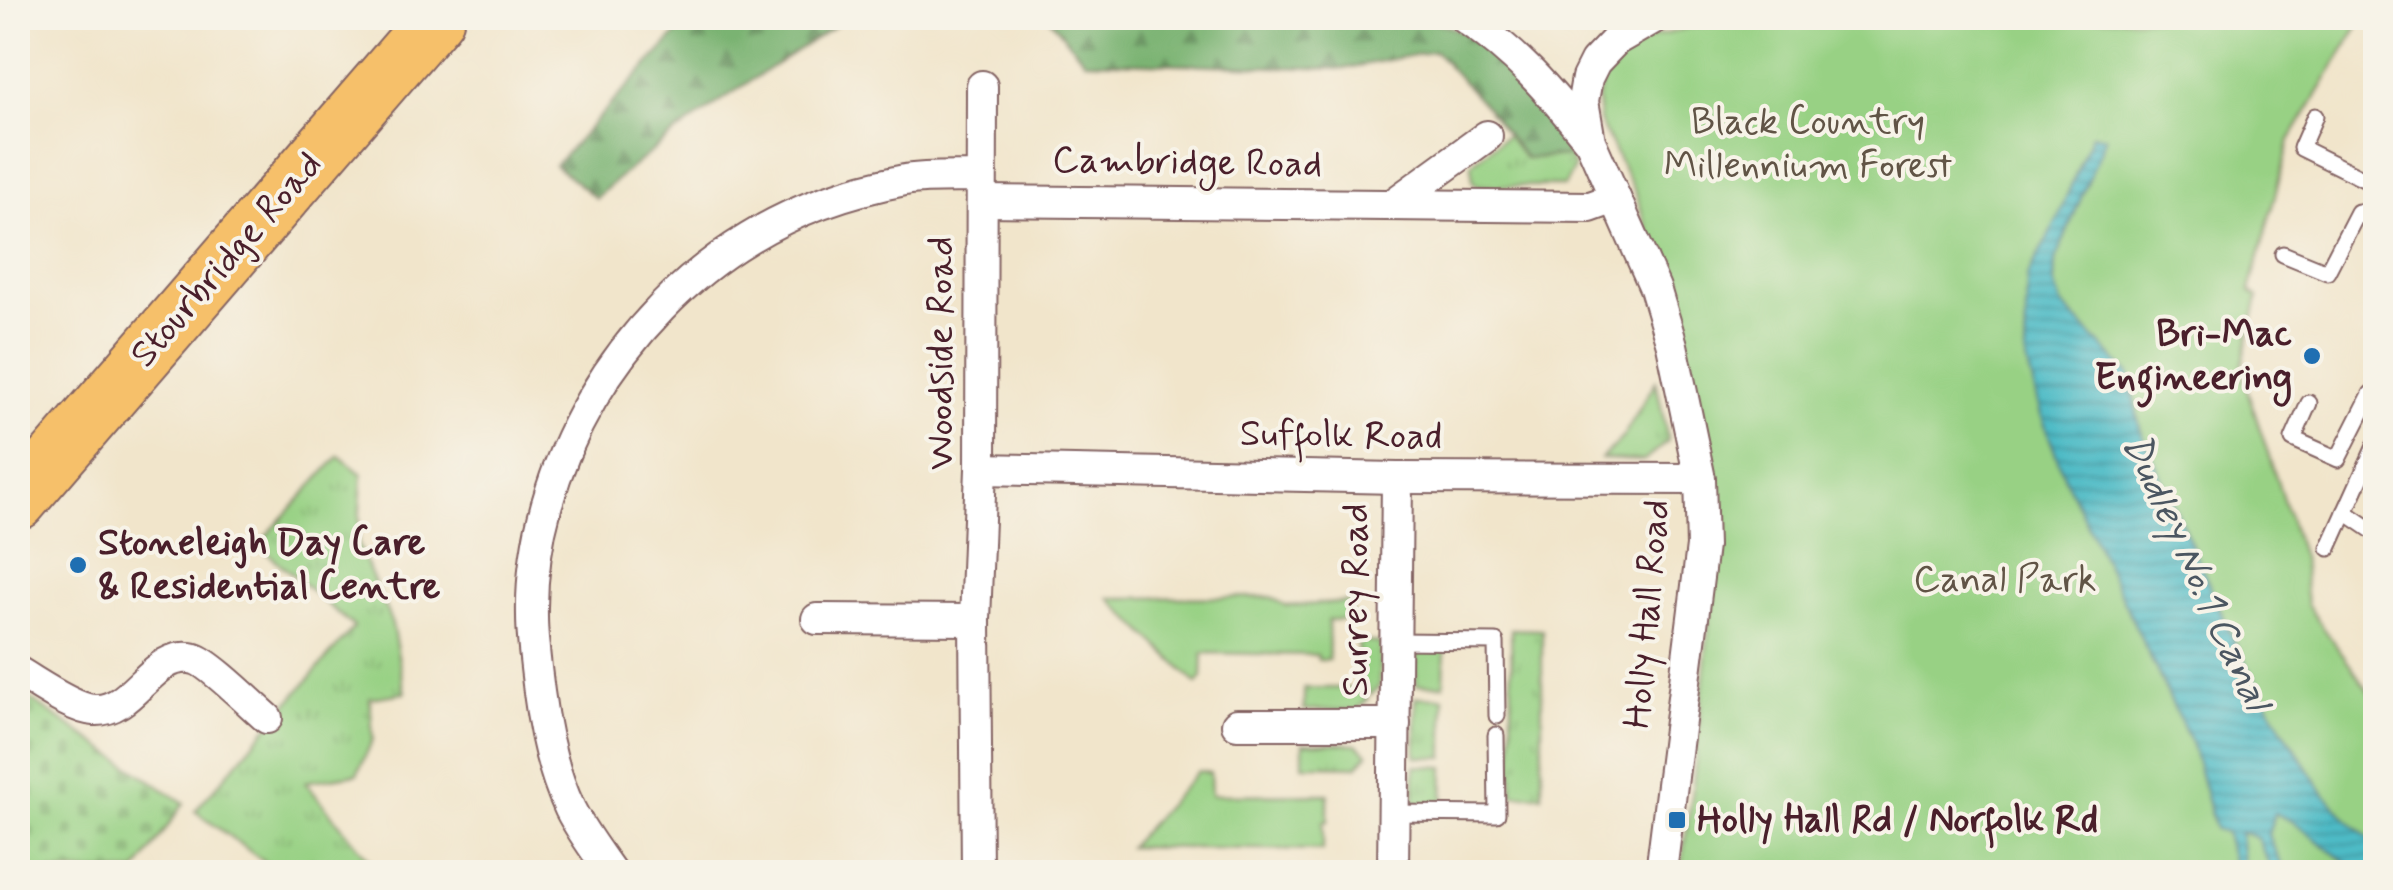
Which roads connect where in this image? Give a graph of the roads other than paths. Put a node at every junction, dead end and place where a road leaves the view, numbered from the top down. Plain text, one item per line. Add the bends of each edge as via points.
1 (401, 18) edge
2 (436, 18) edge
3 (1464, 18) edge
4 (1654, 18) edge
5 (982, 86) dead end
6 (2315, 116) dead end
7 (1486, 136) dead end
8 (1590, 142) junction
9 (2376, 184) edge
10 (981, 189) junction
11 (1614, 198) junction
12 (1392, 205) junction
13 (2376, 220) edge
14 (2283, 254) dead end
15 (2376, 390) edge
16 (2309, 404) dead end
17 (2376, 444) edge
18 (18, 457) edge
19 (981, 469) junction
20 (1397, 478) junction
21 (1700, 479) junction
22 (18, 502) edge
23 (2345, 512) junction
24 (2376, 532) edge
25 (2329, 548) dead end
26 (817, 619) dead end
27 (976, 620) junction
28 (1396, 641) junction
29 (18, 672) edge
30 (1497, 716) dead end
31 (267, 718) dead end
32 (1237, 724) dead end
33 (1395, 724) junction
34 (1496, 736) dead end
35 (1394, 813) junction
36 (611, 872) edge
37 (976, 872) edge
38 (1393, 872) edge
39 (1661, 872) edge

1 - 18 highway, Stourbridge Road
2 - 22 highway, Stourbridge Road
3 - 8 street, Holly Hall Road via 1540,78
4 - 8 street, Holly Hall Road via 1616,40 1595,62 1583,101
5 - 10 street, Woodside Road
6 - 9 lane via 2300,148
7 - 12 street
8 - 11 street, Holly Hall Road
10 - 12 street, Cambridge Road
10 - 19 street, Woodside Road
10 - 36 street, Cambridge Road via 908,180 847,195 749,238 658,312 616,361 587,410 548,503 531,614 552,758 570,809
11 - 12 street, Cambridge Road via 1590,207
11 - 21 street, Holly Hall Road via 1656,288
13 - 14 lane via 2358,212 2327,272
15 - 16 lane via 2338,459 2293,439
17 - 23 lane
19 - 20 street, Suffolk Road
19 - 27 street, Woodside Road
20 - 21 street, Suffolk Road
20 - 28 street, Surrey Road
21 - 39 street, Holly Hall Road via 1700,562
23 - 24 lane
23 - 25 lane
26 - 27 street
27 - 37 street, Woodside Road
28 - 30 lane via 1496,642
28 - 33 street, Surrey Road
29 - 31 street via 96,711 117,704 168,662 198,659
32 - 33 street, Surrey Road
33 - 35 street, Surrey Road
34 - 35 lane via 1497,814
35 - 38 street, Surrey Road

